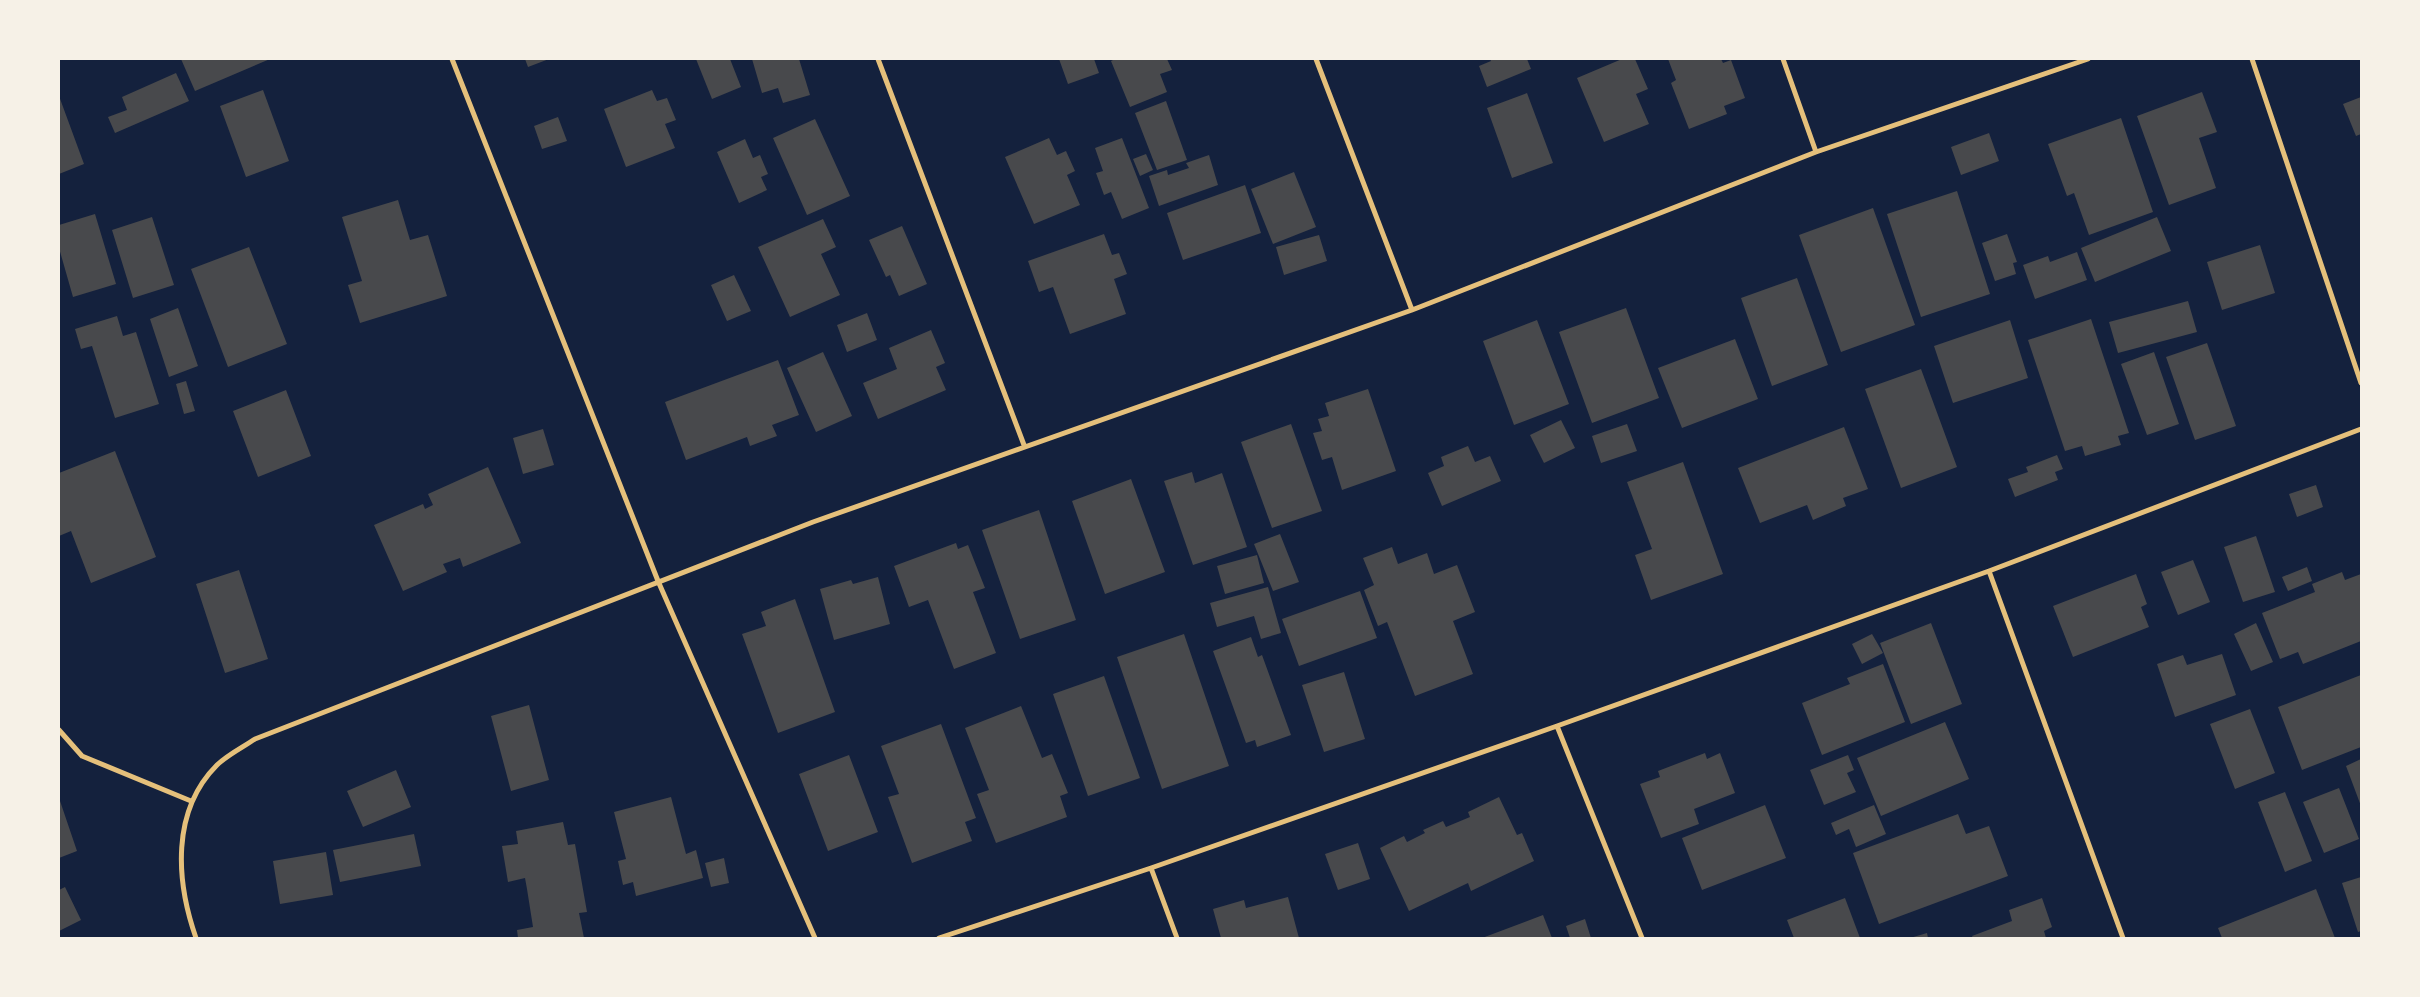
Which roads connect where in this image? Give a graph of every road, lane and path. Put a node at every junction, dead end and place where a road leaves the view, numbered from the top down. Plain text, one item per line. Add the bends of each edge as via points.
1 (452, 59) edge
2 (878, 59) edge
3 (1316, 59) edge
4 (1783, 59) edge
5 (2088, 59) edge
6 (2252, 59) edge
7 (1816, 152) junction
8 (1412, 310) junction
9 (2361, 383) edge
10 (2361, 429) edge
11 (1024, 446) junction
12 (1989, 571) junction
13 (658, 581) junction
14 (1557, 726) junction
15 (59, 730) edge
16 (191, 801) junction
17 (1151, 868) junction
18 (196, 938) edge
19 (816, 938) edge
20 (939, 938) edge
21 (1177, 938) edge
22 (1642, 938) edge
23 (2123, 938) edge

1 - 13 street
2 - 11 street
3 - 8 street
4 - 7 street
5 - 7 street
6 - 9 street
7 - 8 street
8 - 11 street
10 - 12 street
11 - 13 street
12 - 14 street
12 - 23 street
13 - 16 street via 254,739 217,765
13 - 19 street
14 - 17 street
14 - 22 street
15 - 16 street via 82,756
16 - 18 street via 181,839 182,880
17 - 20 street
17 - 21 street

